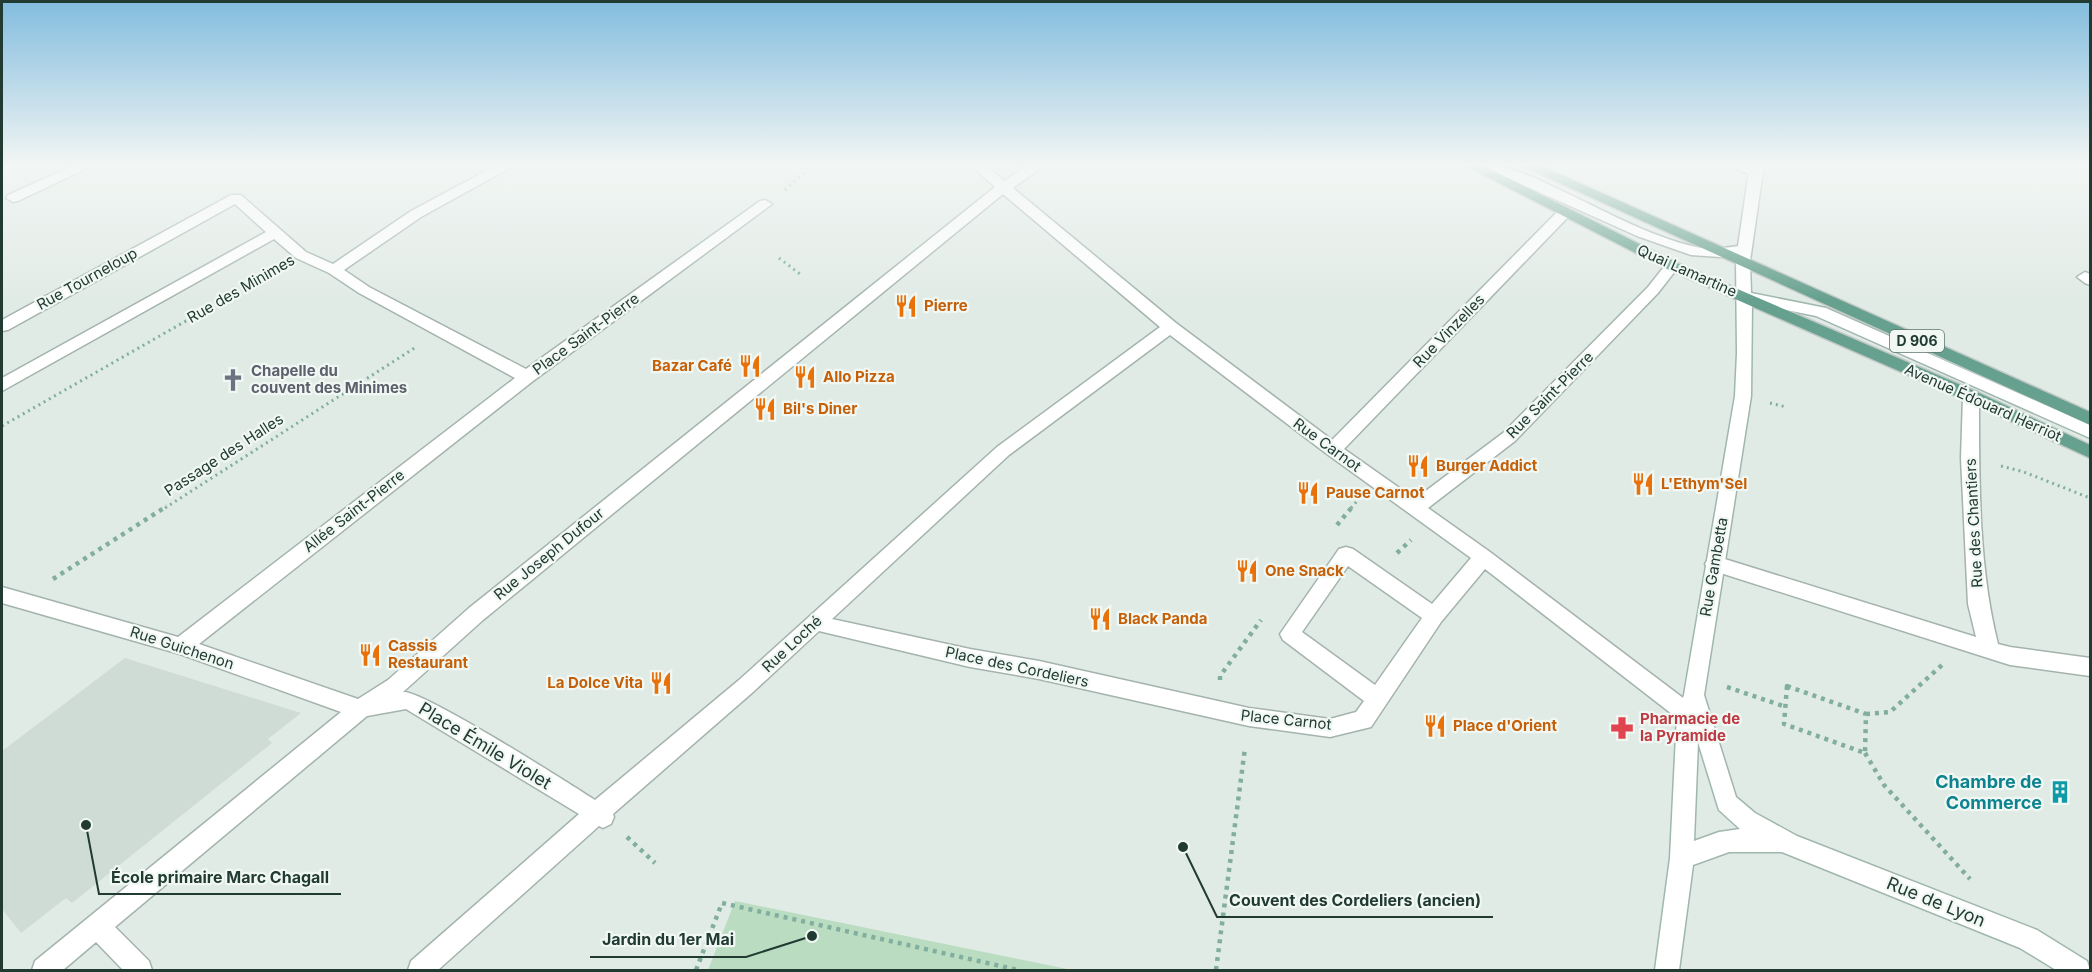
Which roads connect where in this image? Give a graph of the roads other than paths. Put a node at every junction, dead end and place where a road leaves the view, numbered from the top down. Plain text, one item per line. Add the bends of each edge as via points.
1 (215, 209) edge
2 (249, 209) edge
3 (425, 209) edge
4 (758, 209) edge
5 (976, 209) edge
6 (1031, 209) edge
7 (1560, 209) edge
8 (1591, 209) edge
9 (1624, 209) edge
10 (1751, 209) edge
11 (1565, 212) junction
12 (275, 233) junction
13 (1720, 253) junction
14 (1744, 256) junction
15 (1671, 266) junction
16 (334, 270) junction
17 (1743, 296) junction
18 (2, 326) edge
19 (1170, 327) junction
20 (527, 377) junction
21 (2, 385) edge
22 (1971, 396) junction
23 (2091, 419) edge
24 (2091, 432) edge
25 (1333, 450) junction
26 (2091, 452) edge
27 (1414, 509) junction
28 (1483, 557) junction
29 (1715, 564) junction
30 (10, 598) edge
31 (1434, 616) junction
32 (816, 622) junction
33 (181, 646) junction
34 (1989, 649) junction
35 (2091, 667) edge
36 (1693, 695) junction
37 (1378, 699) junction
38 (360, 709) junction
39 (1219, 712) joint
40 (600, 815) junction
41 (1790, 844) junction
42 (1682, 858) junction
43 (98, 927) junction
44 (44, 970) edge
45 (140, 970) edge
46 (420, 970) edge
47 (1667, 970) edge
48 (2078, 970) edge

1 - 18 street, Rue Tourneloup
2 - 12 street, Rue Tourneloup
3 - 16 street
4 - 20 street, Place Saint-Pierre
5 - 38 street, Rue Joseph Dufour via 476,614 395,686
6 - 19 street, Rue Carnot
7 - 11 main road, Quai Lamartine / D 906
8 - 13 street via 1696,252
9 - 13 main road, Quai Lamartine / D 906
10 - 14 street, Rue Gambetta
11 - 15 main road, Quai Lamartine / D 906
11 - 25 street, Rue Vinzelles
12 - 16 street, Rue des Minimes via 301,255
12 - 21 street
13 - 14 main road, Quai Lamartine / D 906
14 - 17 street, Rue Gambetta
14 - 23 main road, Avenue Édouard Herriot / D 906
15 - 17 main road, Quai Lamartine / D 906
15 - 27 street, Rue Saint-Pierre via 1653,290 1509,437
16 - 20 street, Place Saint-Pierre
17 - 22 main road, Avenue Édouard Herriot / D 906
17 - 24 street via 1820,312
17 - 29 street, Rue Gambetta via 1743,396
19 - 25 street, Rue Carnot
19 - 32 street, Rue Loché via 1003,451
20 - 33 street, Allée Saint-Pierre
22 - 26 main road, Avenue Édouard Herriot / D 906
22 - 34 street, Rue des Chantiers via 1970,458 1978,604
25 - 27 street, Rue Carnot
27 - 28 street, Rue Carnot
28 - 31 street, Place Carnot
28 - 36 street, Rue Carnot
29 - 34 street
29 - 36 street, Rue Gambetta
30 - 33 street, Rue Guichenon
31 - 37 street, Place Carnot
31 - 37 street via 1346,554 1290,634
32 - 39 street, Place des Cordeliers
32 - 40 street, Rue Loché
33 - 38 street, Rue Guichenon
34 - 35 street via 2010,656
36 - 41 street, Rue de Lyon via 1727,803
36 - 42 street, Rue Gambetta
37 - 39 street, Place Carnot via 1363,720 1330,728
38 - 40 street, Place Émile Violet via 408,700
38 - 43 street, Rue Joseph Dufour
40 - 46 street, Rue Loché
41 - 42 street, Rue de Lyon via 1746,838 1713,843
41 - 48 street, Rue de Lyon via 2028,939
42 - 47 street, Rue Gambetta
43 - 44 street, Rue Joseph Dufour
43 - 45 street

